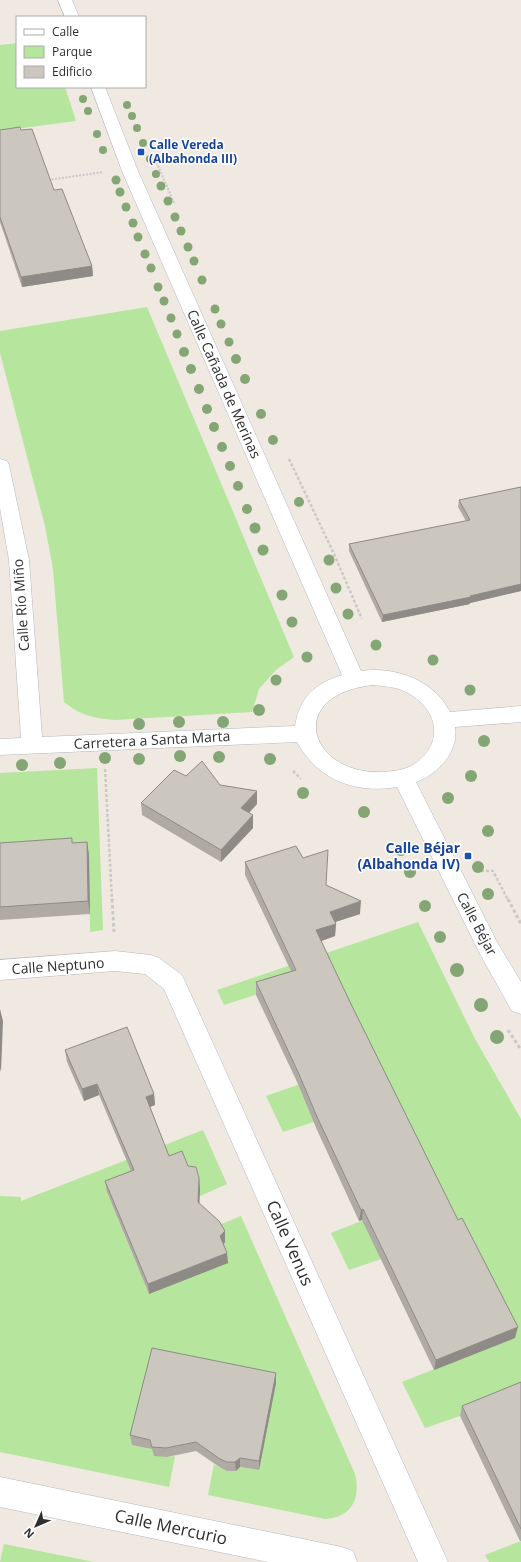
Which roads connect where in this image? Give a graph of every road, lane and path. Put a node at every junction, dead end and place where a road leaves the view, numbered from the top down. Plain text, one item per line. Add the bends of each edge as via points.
1 (66, 0) edge
2 (72, 16) edge
3 (98, 88) edge
4 (154, 156) dead end
5 (102, 172) dead end
6 (47, 180) edge
7 (176, 207) dead end
8 (289, 459) dead end
9 (0, 465) edge
10 (362, 619) dead end
11 (354, 679) junction
12 (521, 714) edge
13 (445, 720) junction
14 (305, 734) junction
15 (32, 746) junction
16 (0, 747) edge
17 (105, 763) dead end
18 (403, 778) junction
19 (479, 871) dead end
20 (521, 924) edge
21 (114, 932) dead end
22 (115, 961) joint
23 (0, 970) edge
24 (521, 1004) edge
25 (0, 1492) edge
26 (342, 1562) edge
27 (433, 1562) edge

1 - 2 street
3 - 11 street, Calle Cañada de Merinas via 130,171
4 - 7 path
5 - 6 path
8 - 10 path
9 - 15 street, Calle Río Miño via 19,560
11 - 13 street via 392,679 410,685 426,694
11 - 14 street via 333,686 319,697 311,706
12 - 13 street
13 - 18 street via 444,746 437,757 416,774
14 - 15 street, Carretera a Santa Marta
14 - 18 street via 316,755 336,771 347,776 382,782
15 - 16 street, Carretera a Santa Marta
17 - 21 path
18 - 24 street, Calle Béjar via 489,949
19 - 20 path via 493,871
22 - 23 street, Calle Neptuno
22 - 27 street, Calle Venus via 151,965 172,982
25 - 26 street, Calle Mercurio

